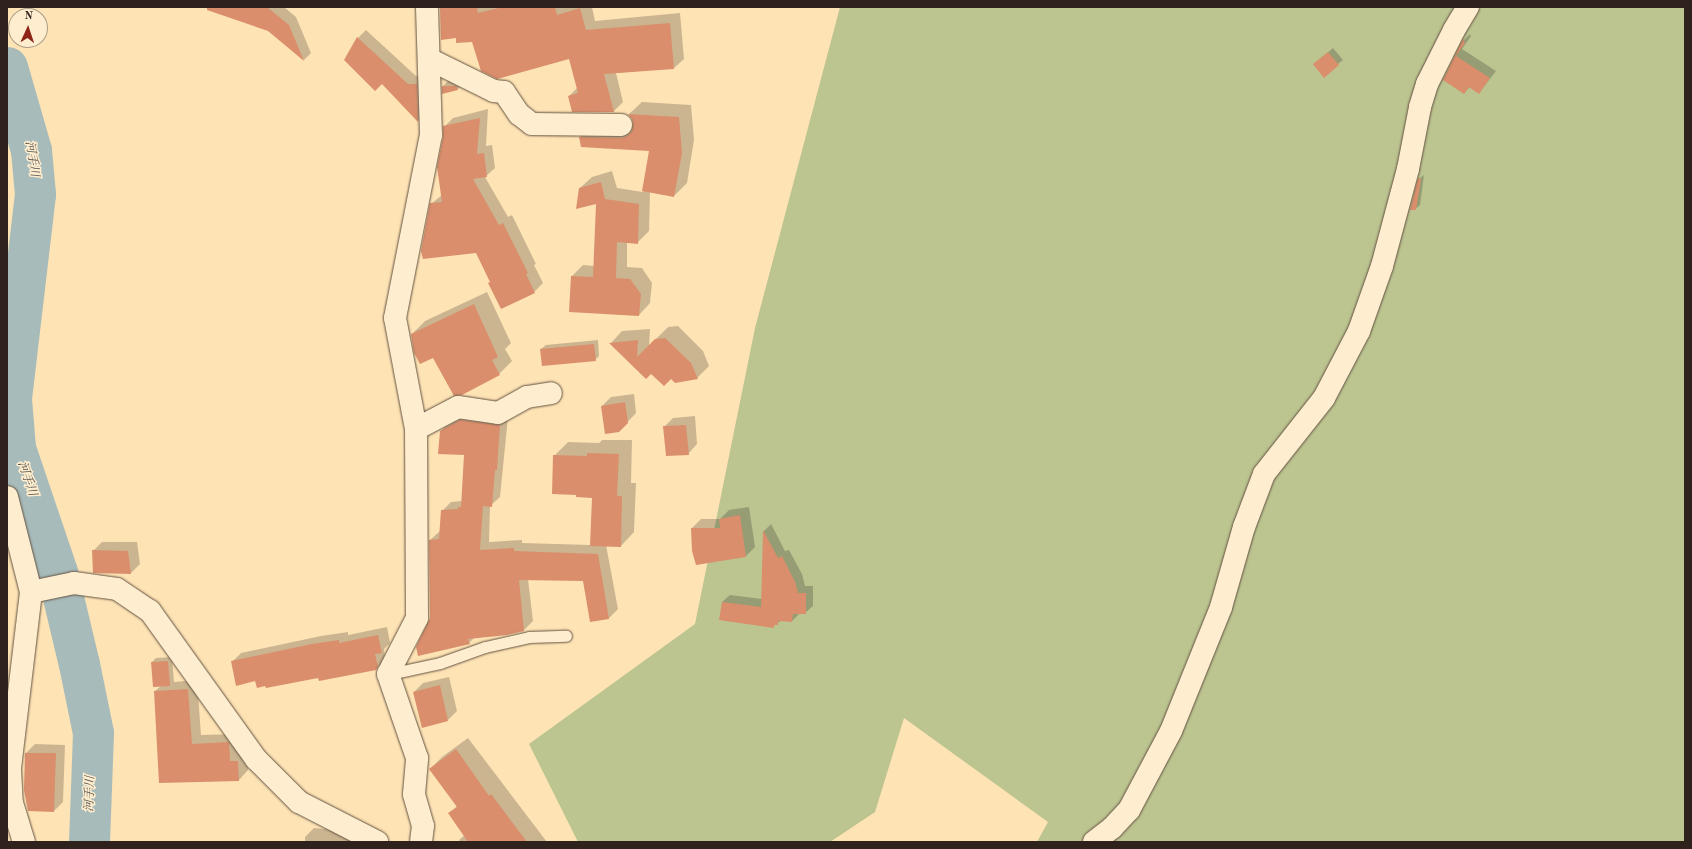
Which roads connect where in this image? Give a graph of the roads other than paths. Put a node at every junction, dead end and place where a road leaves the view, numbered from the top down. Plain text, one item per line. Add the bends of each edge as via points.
1 (427, 7) edge
2 (1468, 7) edge
3 (429, 60) junction
4 (621, 125) dead end
5 (551, 393) dead end
6 (416, 429) junction
7 (7, 497) edge
8 (40, 591) junction
9 (566, 636) dead end
10 (388, 674) junction
11 (24, 842) edge
12 (377, 842) edge
13 (420, 842) edge
14 (1094, 842) edge

1 - 3 street
2 - 14 street via 1428,84 1420,107 1408,169 1382,266 1359,331 1324,398 1264,474 1244,527 1220,607 1171,730 1129,810
3 - 4 street via 494,91 504,92 519,114 532,124
3 - 6 street via 431,134 395,318
5 - 6 street via 527,397 498,413 458,407
6 - 10 street via 417,618
7 - 8 street
8 - 11 street via 10,769 12,803
8 - 12 street via 74,583 117,589 150,611 256,759 299,802
9 - 10 lane via 522,639 485,647 440,663
10 - 13 street via 417,758 414,794 423,826

